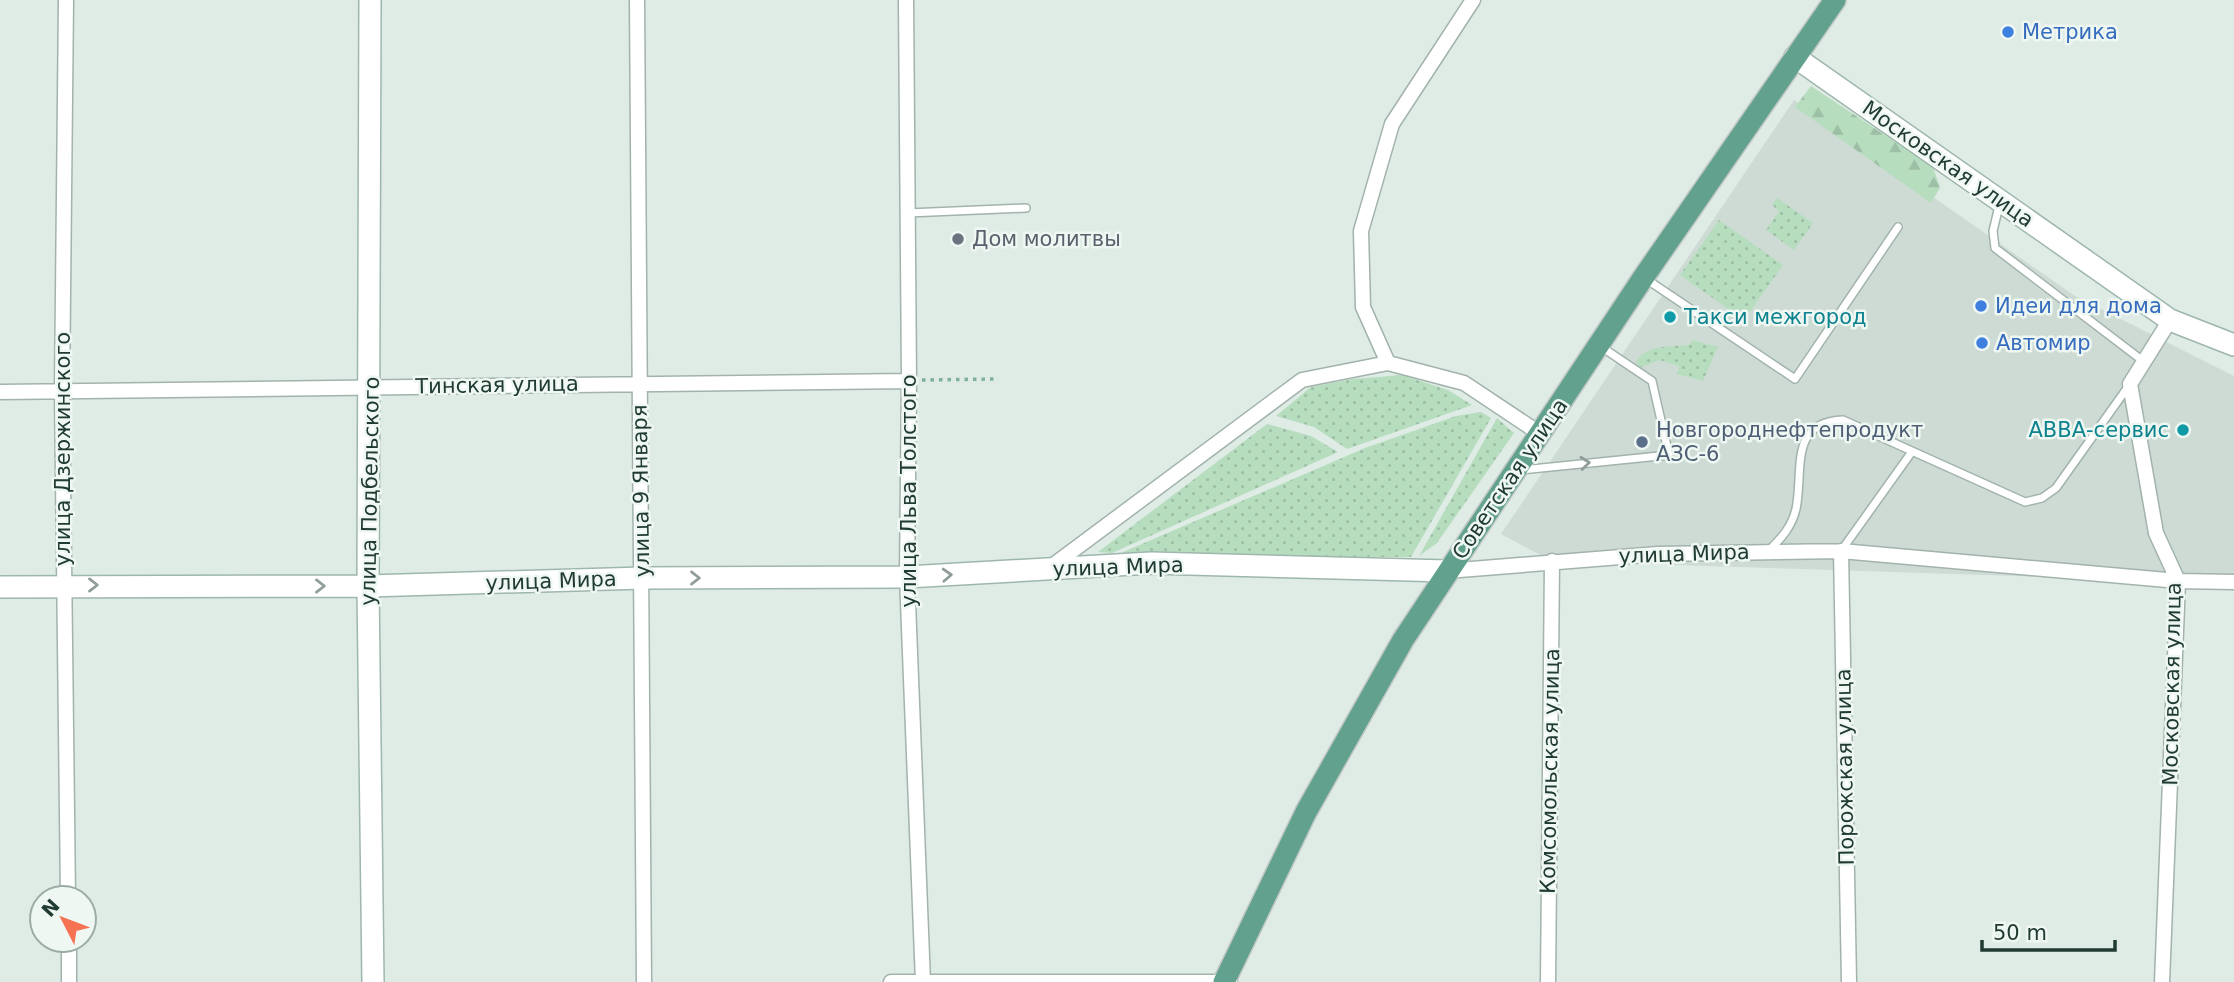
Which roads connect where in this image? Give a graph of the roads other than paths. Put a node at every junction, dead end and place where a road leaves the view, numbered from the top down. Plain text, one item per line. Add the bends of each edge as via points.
1 (66, 0) edge
2 (370, 0) edge
3 (637, 0) edge
4 (906, 0) edge
5 (1474, 0) edge
6 (1835, 0) edge
7 (1795, 57) junction
8 (2001, 201) junction
9 (1026, 208) dead end
10 (908, 213) junction
11 (1898, 227) dead end
12 (1643, 278) junction
13 (2170, 320) junction
14 (1598, 345) junction
15 (2234, 345) edge
16 (2143, 361) junction
17 (1388, 363) junction
18 (909, 381) junction
19 (638, 382) junction
20 (2130, 384) junction
21 (371, 388) junction
22 (0, 391) edge
23 (62, 391) junction
24 (1542, 435) junction
25 (1911, 453) junction
26 (1517, 470) junction
27 (1841, 551) junction
28 (1767, 552) junction
29 (1552, 561) junction
30 (1048, 569) junction
31 (1447, 571) junction
32 (907, 577) junction
33 (643, 578) junction
34 (2178, 581) junction
35 (2234, 582) edge
36 (62, 585) junction
37 (368, 586) junction
38 (0, 587) edge
39 (68, 884) edge
40 (69, 954) edge
41 (1227, 981) edge
42 (69, 982) edge
43 (373, 982) edge
44 (644, 982) edge
45 (891, 982) edge
46 (923, 982) edge
47 (1548, 982) edge
48 (1849, 982) edge
49 (2162, 982) edge

1 - 23 street, улица Дзержинского
2 - 21 main road, улица Подбельского
3 - 19 street, улица 9 Января
4 - 10 street, улица Льва Толстого
5 - 17 street via 1392,124 1361,231 1363,307
6 - 7 main road, Советская улица
7 - 8 main road, Московская улица
7 - 12 main road, Советская улица
8 - 13 main road, Московская улица
8 - 16 lane via 1993,232 1995,248
9 - 10 lane
10 - 18 street, улица Льва Толстого
11 - 12 lane via 1795,379
12 - 14 main road, Советская улица
13 - 15 main road, Московская улица
13 - 16 street
14 - 24 main road, Советская улица
26 -> 14 lane via 1668,454 1652,381
16 - 20 street
17 - 24 street via 1464,383
17 - 30 street via 1302,380
18 - 19 street, Тинская улица
18 - 32 street, улица Льва Толстого
19 - 21 street, Тинская улица
19 - 33 street, улица 9 Января
20 - 25 lane via 2056,488 2042,498 2025,502
20 - 34 street, Московская улица via 2156,533
21 - 23 street, Тинская улица
21 - 37 main road, улица Подбельского
22 - 23 street, Тинская улица
23 - 36 street, улица Дзержинского
24 - 26 main road, Советская улица
25 - 27 lane
25 - 28 lane via 1843,420 1814,428 1802,447 1796,509 1786,533
26 - 31 main road, Советская улица
27 - 28 street, улица Мира
27 - 34 street, улица Мира
27 - 48 street, Порожская улица
28 - 29 street, улица Мира
29 - 31 street, улица Мира
29 - 47 street, Комсомольская улица
30 - 31 main road, улица Мира via 1151,563
32 -> 30 main road, улица Мира
31 - 41 main road, Советская улица via 1307,812
33 -> 32 main road, улица Мира
32 - 46 street, улица Льва Толстого
33 - 37 main road, улица Мира
33 - 44 street, улица 9 Января
34 - 35 street, улица Мира
34 - 49 street, Московская улица
36 -> 37 main road, улица Мира
36 - 38 main road, улица Мира
36 - 39 street, улица Дзержинского
37 - 43 main road, улица Подбельского
40 - 42 street
41 - 46 street
45 - 46 street

